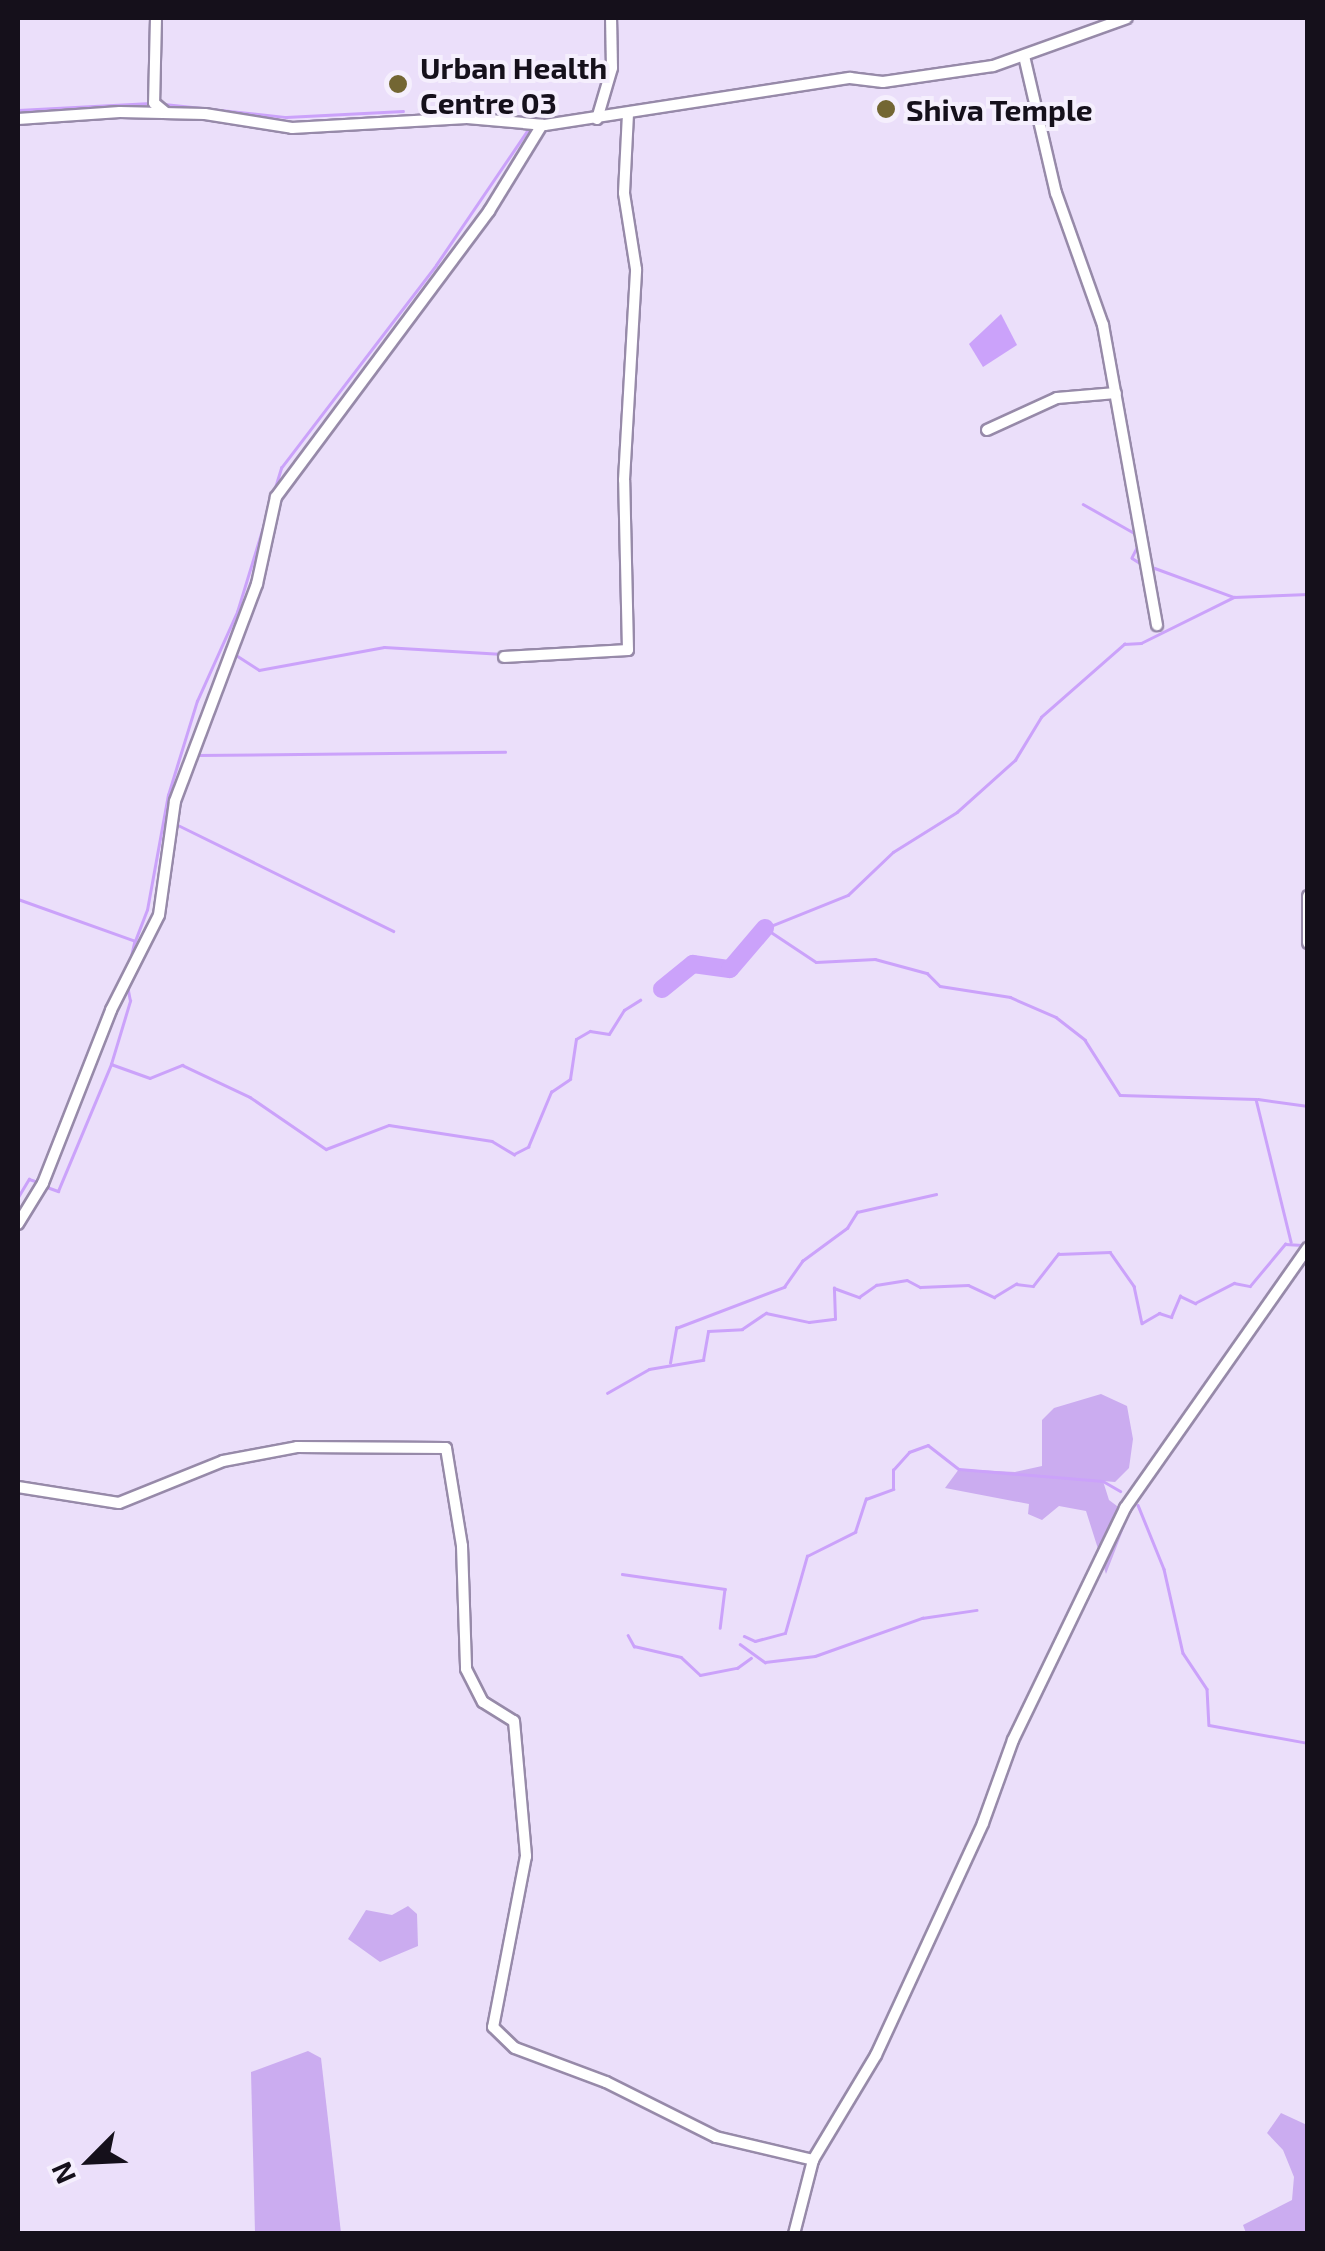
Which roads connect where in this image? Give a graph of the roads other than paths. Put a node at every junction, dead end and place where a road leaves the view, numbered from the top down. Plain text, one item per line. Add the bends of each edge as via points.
1 (156, 18) edge
2 (611, 18) edge
3 (1126, 18) edge
4 (1024, 56) junction
5 (165, 113) junction
6 (628, 114) junction
7 (597, 118) junction
8 (18, 119) edge
9 (542, 124) junction
10 (1116, 393) junction
11 (987, 430) dead end
12 (1157, 625) dead end
13 (504, 657) dead end
14 (1308, 896) edge
15 (1308, 944) edge
16 (18, 1224) edge
17 (1308, 1248) edge
18 (18, 1487) edge
19 (813, 2160) junction
20 (794, 2234) edge

1 - 5 street via 154,103
2 - 7 street via 612,68
3 - 4 street
4 - 6 street via 931,77 850,78
4 - 10 street via 1056,193 1104,325
5 - 8 street
5 - 9 street via 292,128 467,118
6 - 7 street
6 - 13 street via 624,193 636,284 624,480 628,650
7 - 9 street
9 - 16 street via 490,211 276,497 258,584 175,800 159,915 111,1010 43,1183
10 - 11 street via 1057,398
10 - 12 street
14 - 15 street
17 - 19 street via 1125,1508 1013,1740 983,1823 876,2055
18 - 19 street via 119,1502 223,1461 297,1446 446,1448 462,1546 466,1669 483,1702 514,1721 526,1856 493,2027 515,2048 606,2082 716,2137
19 - 20 street

